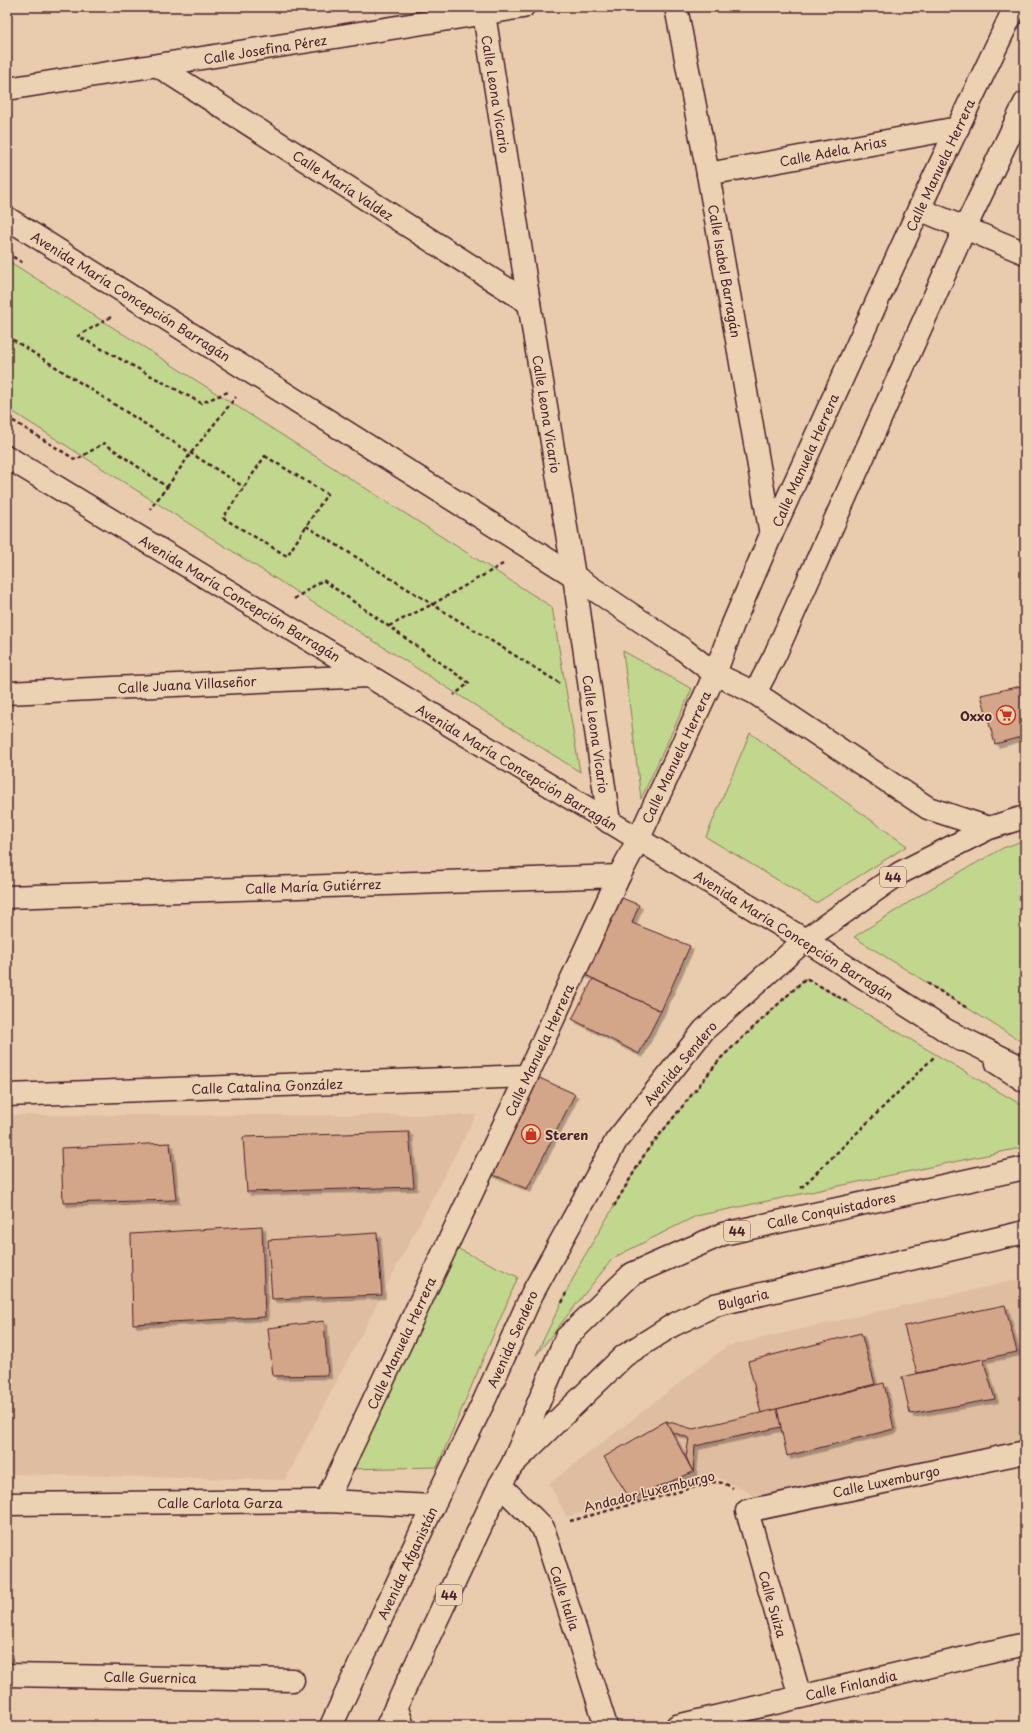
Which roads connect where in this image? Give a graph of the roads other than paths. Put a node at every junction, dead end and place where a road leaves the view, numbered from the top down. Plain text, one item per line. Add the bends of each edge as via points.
1 (522, 7) edge
2 (676, 7) edge
3 (1015, 7) edge
4 (483, 10) edge
5 (158, 66) junction
6 (7, 89) edge
7 (1025, 104) edge
8 (958, 128) junction
9 (708, 174) junction
10 (920, 209) junction
11 (7, 218) edge
12 (965, 228) junction
13 (1025, 253) edge
14 (529, 303) junction
15 (7, 457) edge
16 (771, 535) junction
17 (574, 576) junction
18 (715, 674) junction
19 (368, 676) junction
20 (7, 693) edge
21 (755, 693) junction
22 (1025, 818) edge
23 (609, 822) junction
24 (989, 828) junction
25 (638, 840) junction
26 (619, 876) junction
27 (7, 897) edge
28 (805, 940) junction
29 (945, 1030) junction
30 (1025, 1069) edge
31 (527, 1076) junction
32 (1025, 1081) edge
33 (7, 1095) edge
34 (1025, 1168) edge
35 (1025, 1232) edge
36 (484, 1401) joint
37 (1025, 1452) edge
38 (512, 1465) junction
39 (500, 1485) junction
40 (326, 1501) junction
41 (7, 1504) edge
42 (433, 1506) junction
43 (747, 1510) joint
44 (1025, 1644) edge
45 (7, 1675) edge
46 (293, 1680) dead end
47 (800, 1696) junction
48 (400, 1716) edge
49 (331, 1726) edge
50 (386, 1726) edge
51 (606, 1726) edge
52 (677, 1726) edge

1 - 4 street, Calle Josefina Pérez
2 - 9 street, Calle Isabel Barragán
3 - 8 street, Calle Manuela Herrera
4 - 5 street, Calle Josefina Pérez
4 - 14 street, Calle Leona Vicario
5 - 6 street, Calle Josefina Pérez
5 - 14 street, Calle María Valdez
7 - 12 street
8 - 9 street, Calle Adela Arias
8 - 10 street, Calle Manuela Herrera
9 - 16 street, Calle Isabel Barragán
10 - 12 street
10 - 16 street, Calle Manuela Herrera
11 - 17 street, Avenida María Concepción Barragán
12 - 13 street
12 - 21 street via 775,655
14 - 17 street, Calle Leona Vicario
15 - 19 street, Avenida María Concepción Barragán
16 - 18 street, Calle Manuela Herrera
17 - 18 street, Avenida María Concepción Barragán via 684,650
17 - 23 street, Calle Leona Vicario
18 - 21 street, Avenida María Concepción Barragán
18 - 25 street, Calle Manuela Herrera
19 - 20 street, Calle Juana Villaseñor
19 - 23 street, Avenida María Concepción Barragán
21 - 24 street, Avenida María Concepción Barragán via 928,808
22 - 24 street, 44
23 - 25 street, Avenida María Concepción Barragán
24 - 28 street, Avenida Sendero / 44 via 900,872
25 - 26 street, Calle Manuela Herrera
25 - 28 street, Avenida María Concepción Barragán
26 - 27 street, Calle María Gutiérrez
26 - 31 street, Calle Manuela Herrera
28 - 29 street, Avenida María Concepción Barragán
28 - 36 street, Avenida Sendero / 44 via 704,1030 616,1141 532,1294
29 - 30 street
29 - 32 street, Avenida María Concepción Barragán
31 - 33 street, Calle Catalina González
31 - 40 street, Calle Manuela Herrera
34 - 38 street, Calle Conquistadores / 44 via 724,1234 632,1274 566,1338
35 - 38 street, Bulgaria via 715,1305 673,1325 624,1356
36 - 42 street, Avenida Afganistán / 44
37 - 43 street, Calle Luxemburgo
38 - 39 street, 44
39 - 48 street, 44
39 - 51 street, Calle Italia via 543,1528
40 - 41 street, Calle Carlota Garza
40 - 42 street, Calle Carlota Garza
42 - 49 street, Avenida Afganistán / 44
43 - 47 street, Calle Suiza
44 - 47 street, Calle Finlandia
45 - 46 street, Calle Guernica
47 - 52 street, Calle Finlandia
48 - 50 street, 44

